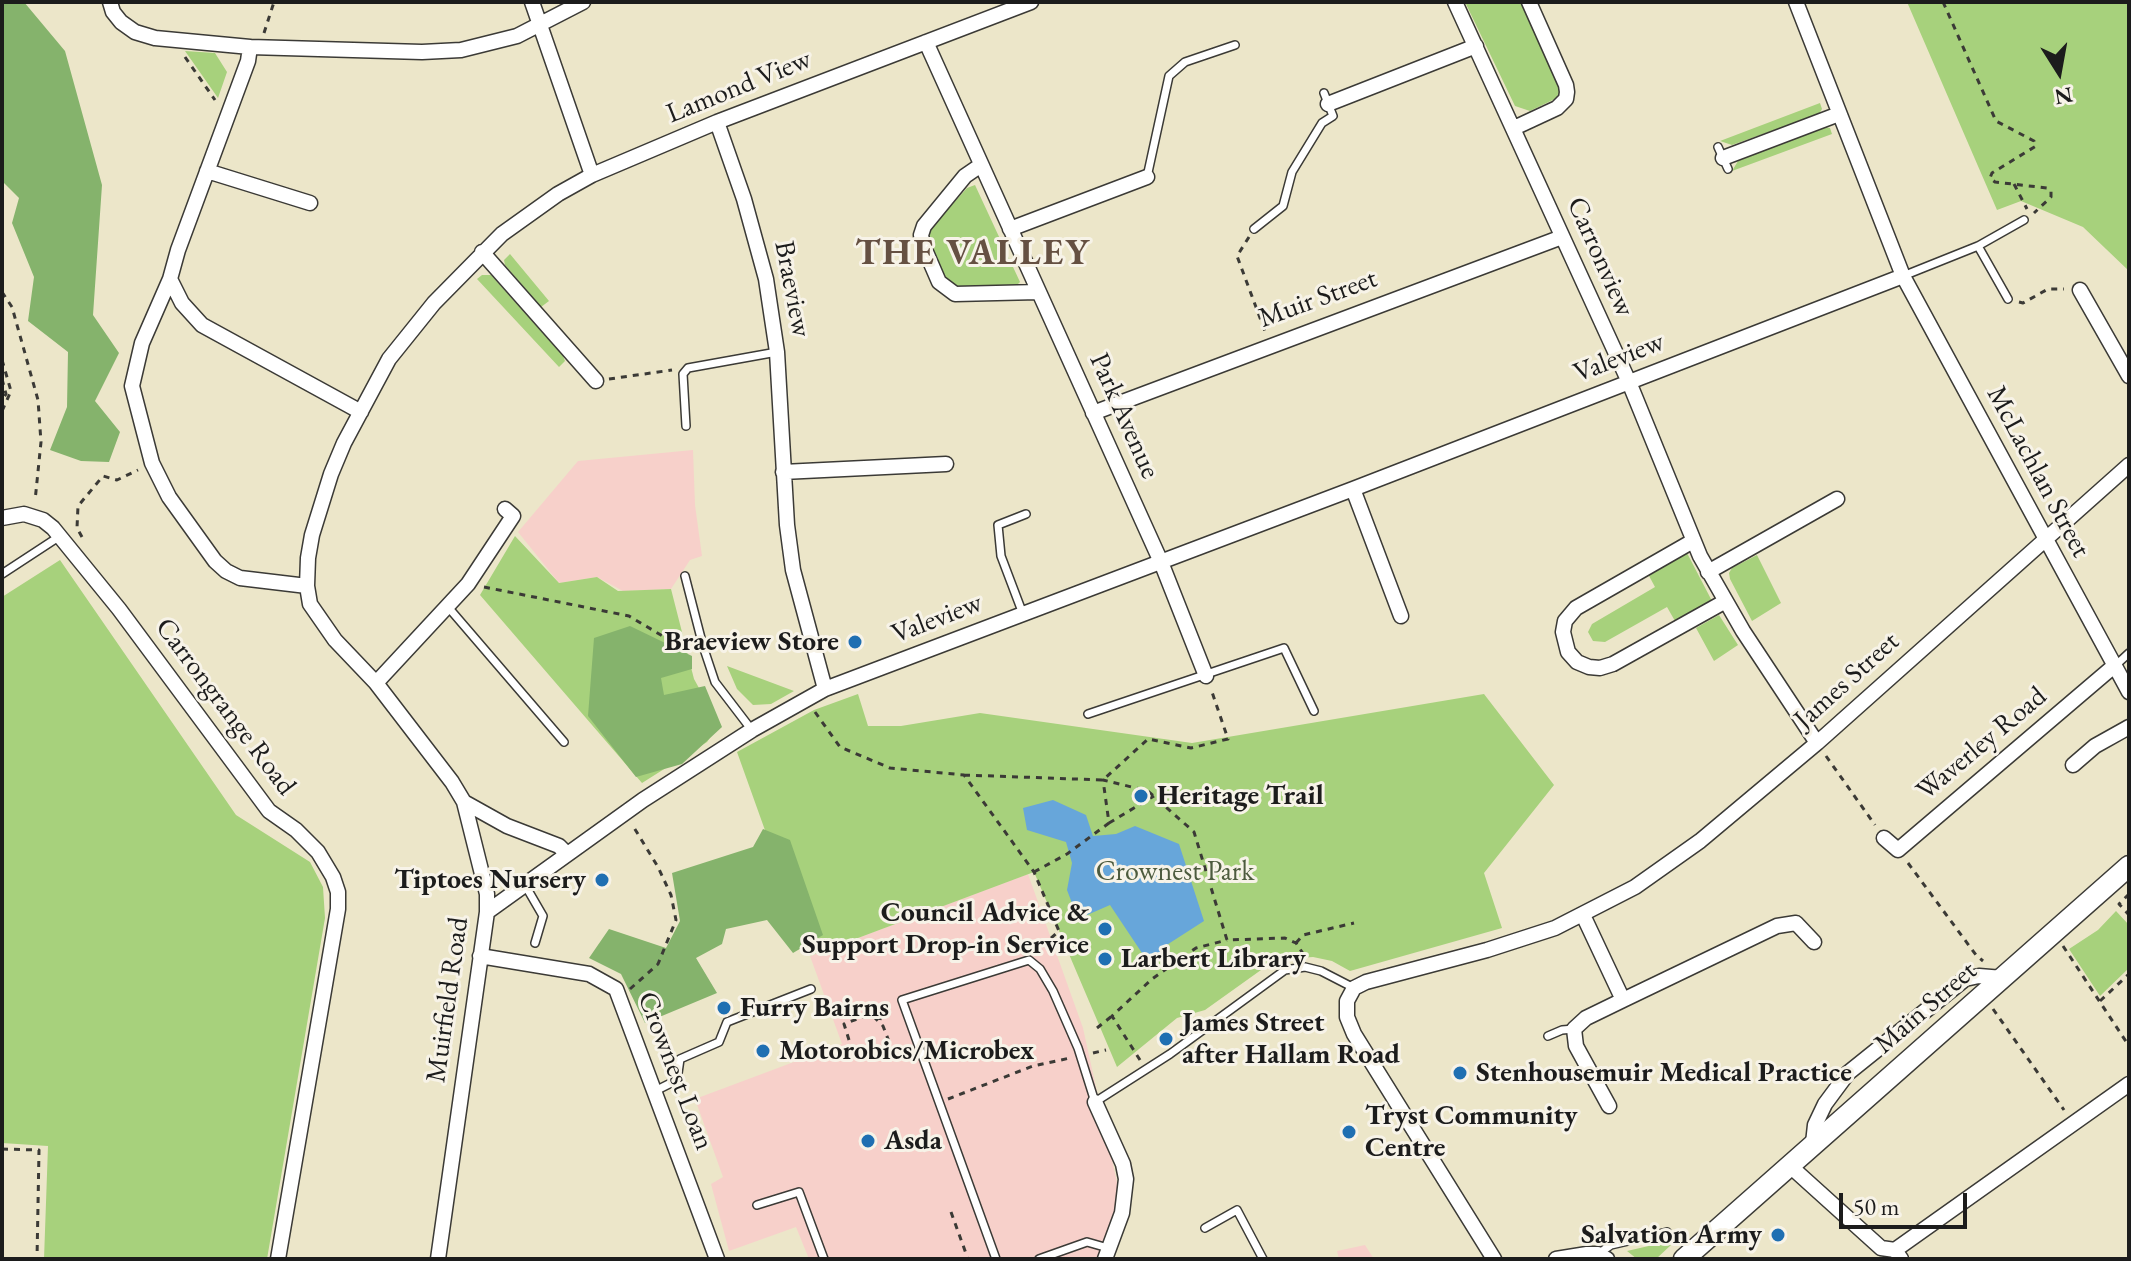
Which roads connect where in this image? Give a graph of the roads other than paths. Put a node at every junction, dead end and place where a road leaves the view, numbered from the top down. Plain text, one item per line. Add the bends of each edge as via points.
1 (110, 2) edge
2 (532, 2) edge
3 (583, 2) edge
4 (1031, 2) edge
5 (1455, 2) edge
6 (1529, 2) edge
7 (1796, 2) edge
8 (542, 25) junction
9 (926, 42) junction
10 (1235, 45) dead end
11 (1476, 46) junction
12 (255, 47) junction
13 (1326, 98) joint
14 (1839, 114) junction
15 (717, 122) junction
16 (1514, 128) junction
17 (1723, 158) dead end
18 (981, 165) junction
19 (207, 171) junction
20 (592, 175) junction
21 (1147, 177) joint
22 (310, 203) dead end
23 (2024, 220) road end
24 (1010, 229) junction
25 (1254, 229) road end
26 (1562, 237) junction
27 (1978, 246) junction
28 (482, 252) junction
29 (1903, 276) junction
30 (170, 279) junction
31 (2080, 290) road end
32 (1038, 292) junction
33 (2008, 299) road end
34 (777, 352) junction
35 (2129, 376) edge
36 (596, 381) road end
37 (1629, 382) junction
38 (361, 412) junction
39 (1093, 413) junction
40 (686, 426) dead end
41 (946, 464) dead end
42 (2129, 465) edge
43 (783, 472) junction
44 (1353, 489) junction
45 (1837, 499) dead end
46 (505, 509) dead end
47 (1026, 514) dead end
48 (2, 518) edge
49 (60, 536) junction
50 (1693, 541) junction
51 (2045, 541) junction
52 (1161, 562) junction
53 (1708, 572) junction
54 (2, 574) edge
55 (685, 576) dead end
56 (307, 586) junction
57 (1724, 602) junction
58 (310, 604) joint
59 (448, 607) junction
60 (1023, 614) junction
61 (1401, 616) dead end
62 (2129, 653) edge
63 (2114, 666) junction
64 (1206, 676) junction
65 (376, 683) junction
66 (825, 689) junction
67 (2129, 692) edge
68 (1314, 711) dead end
69 (1088, 714) dead end
70 (2129, 727) edge
71 (752, 730) junction
72 (564, 742) dead end
73 (1817, 743) junction
74 (2073, 765) dead end
75 (464, 802) junction
76 (1884, 838) road end
77 (567, 854) junction
78 (2129, 866) edge
79 (525, 885) junction
80 (487, 912) junction
81 (1583, 915) junction
82 (1814, 942) dead end
83 (535, 943) dead end
84 (480, 956) junction
85 (2003, 978) junction
86 (1354, 988) junction
87 (811, 989) dead end
88 (1623, 1000) junction
89 (1574, 1029) junction
90 (1548, 1036) dead end
91 (2129, 1084) edge
92 (655, 1091) junction
93 (1095, 1102) junction
94 (1609, 1106) dead end
95 (1813, 1143) junction
96 (1789, 1165) junction
97 (757, 1205) dead end
98 (1205, 1228) dead end
99 (1667, 1232) dead end
100 (1106, 1254) edge
101 (1898, 1254) edge
102 (1603, 1257) edge
103 (278, 1259) edge
104 (438, 1259) edge
105 (717, 1259) edge
106 (824, 1259) edge
107 (996, 1259) edge
108 (1039, 1259) edge
109 (1263, 1259) edge
110 (1494, 1259) edge
111 (1556, 1259) edge
112 (1684, 1259) edge

1 - 12 street via 121,22 135,32
2 - 8 street
3 - 8 street
4 - 9 street, Lamond View
5 - 11 street, Carronview
6 - 16 street via 1567,92 1557,108
7 - 14 street, McLachlan Street
8 - 12 street via 461,50
8 - 20 street
9 - 15 street, Lamond View
9 - 18 street, Park Avenue
10 - 21 lane via 1185,62 1169,76
11 - 13 street
11 - 16 street, Carronview
12 - 19 street
13 - 25 lane via 1333,116 1322,123 1292,172 1283,206
14 - 17 street
14 - 29 street, McLachlan Street
15 - 20 street, Lamond View
15 - 34 street, Braeview via 756,237
16 - 26 street, Carronview
18 - 24 street, Park Avenue
18 - 32 street via 965,176 924,226 923,245 939,282 955,294
19 - 22 street
19 - 30 street
20 - 28 street, Lamond View via 529,213
21 - 24 street
23 - 27 lane
24 - 32 street, Park Avenue
26 - 37 street, Carronview
26 - 39 street, Muir Street
27 - 29 lane
27 - 33 lane
28 - 36 street
28 - 38 street, Lamond View via 406,336
29 - 37 street, Valeview
29 - 51 street, McLachlan Street
30 - 38 street via 202,325
30 - 56 street via 142,343 132,386 152,463 169,497 226,571 240,578
31 - 35 street
32 - 39 street, Park Avenue
34 - 40 lane via 688,368 683,374
34 - 43 street, Braeview
37 - 44 street, Valeview
37 - 50 street, Carronview
38 - 56 street, Lamond View via 326,488 308,558
39 - 52 street, Park Avenue
41 - 43 street
42 - 51 street, James Street
43 - 66 street, Braeview via 793,570
44 - 52 street, Valeview
44 - 61 street
45 - 53 street
46 - 59 street via 513,516
47 - 60 lane via 998,525 1001,556
48 - 49 street, Carrongrange Road via 33,517
49 - 54 lane
49 - 103 street, Carrongrange Road via 269,811 327,863 335,885 338,909
50 - 53 street, Carronview
50 - 57 street via 1576,608 1563,632 1568,652 1589,667 1613,664
51 - 63 street, McLachlan Street
51 - 73 street, James Street
52 - 60 street, Valeview
52 - 64 street, Park Avenue
53 - 57 street, Carronview
55 - 71 lane via 715,682
56 - 58 street, Lamond View
57 - 73 street, Carronview
58 - 65 street, Muirfield Road
59 - 65 street
59 - 72 lane
60 - 66 street, Valeview
62 - 63 lane
63 - 67 street, McLachlan Street
63 - 76 street, Waverley Road via 1898,850
64 - 68 lane via 1284,648
64 - 69 lane
65 - 75 street, Muirfield Road
66 - 71 street, Valeview
70 - 74 street
71 - 77 street, Valeview
73 - 81 street, James Street via 1700,841 1635,887
75 - 77 street
75 - 80 street, Muirfield Road
77 - 79 street, Valeview
78 - 85 main road, Main Street
79 - 80 street, Valeview
79 - 83 lane via 543,916
80 - 84 street, Muirfield Road
81 - 86 street, James Street via 1521,939
81 - 88 street
82 - 88 street via 1796,923 1777,926
84 - 92 street, Crownest Loan via 589,974 616,989
84 - 104 street, Muirfield Road
85 - 95 main road, Main Street
85 - 95 street, Main Street via 1965,979 1848,1073 1825,1104
86 - 93 lane via 1321,971 1285,970
86 - 110 street via 1347,1001 1354,1034
87 - 92 lane via 727,1022 719,1042 680,1059 677,1080
88 - 89 street
89 - 90 lane
89 - 94 street via 1576,1046
91 - 101 street
92 - 105 street, Crownest Loan
93 - 100 street via 1126,1179 1122,1213
93 - 107 lane via 1053,991 1029,960 902,1000
95 - 96 main road, Main Street
96 - 101 street via 1881,1248
96 - 112 main road, Main Street
97 - 106 lane via 799,1192
98 - 109 lane via 1237,1210
99 - 102 lane via 1611,1245
100 - 108 lane via 1087,1242
102 - 111 street

